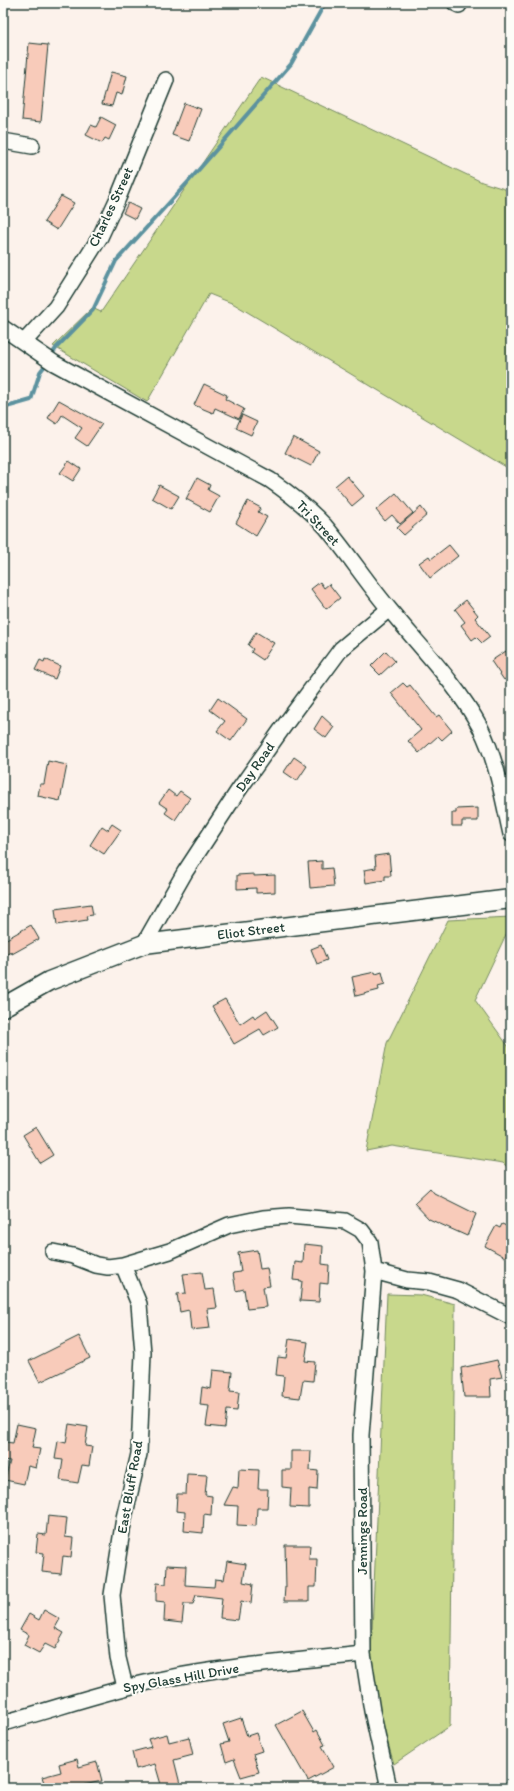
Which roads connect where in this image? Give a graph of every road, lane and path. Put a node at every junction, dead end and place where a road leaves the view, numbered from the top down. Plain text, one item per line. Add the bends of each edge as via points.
1 (166, 80) dead end
2 (3, 141) edge
3 (32, 146) dead end
4 (3, 328) edge
5 (24, 342) junction
6 (388, 609) junction
7 (511, 834) edge
8 (511, 899) edge
9 (144, 944) junction
10 (3, 1007) edge
11 (52, 1252) dead end
12 (123, 1266) junction
13 (374, 1271) junction
14 (511, 1317) edge
15 (363, 1654) junction
16 (125, 1687) junction
17 (3, 1723) edge
18 (389, 1788) edge

1 - 5 street, Charles Street via 100,236 56,307
2 - 3 street
4 - 5 street, Tri Street
5 - 6 street, Tri Street via 49,359 202,442 287,492 325,526
6 - 7 street, Tri Street via 468,706 480,729 502,791
6 - 9 street, Day Road via 341,649 284,726 189,866
8 - 9 street, Eliot Street
9 - 10 street, Eliot Street via 49,982
11 - 12 street, Jennings Road via 73,1256 96,1265
12 - 13 street, Jennings Road via 170,1251 229,1225 289,1216 345,1221 361,1230 370,1242
12 - 16 street, East Bluff Road via 139,1304 144,1354 139,1454 124,1518 112,1595 118,1658
13 - 14 street via 458,1290
13 - 15 street, Jennings Road via 361,1435
15 - 16 street, Spy Glass Hill Drive via 188,1674
15 - 18 street, Jennings Road via 372,1711
16 - 17 street, Spy Glass Hill Drive

